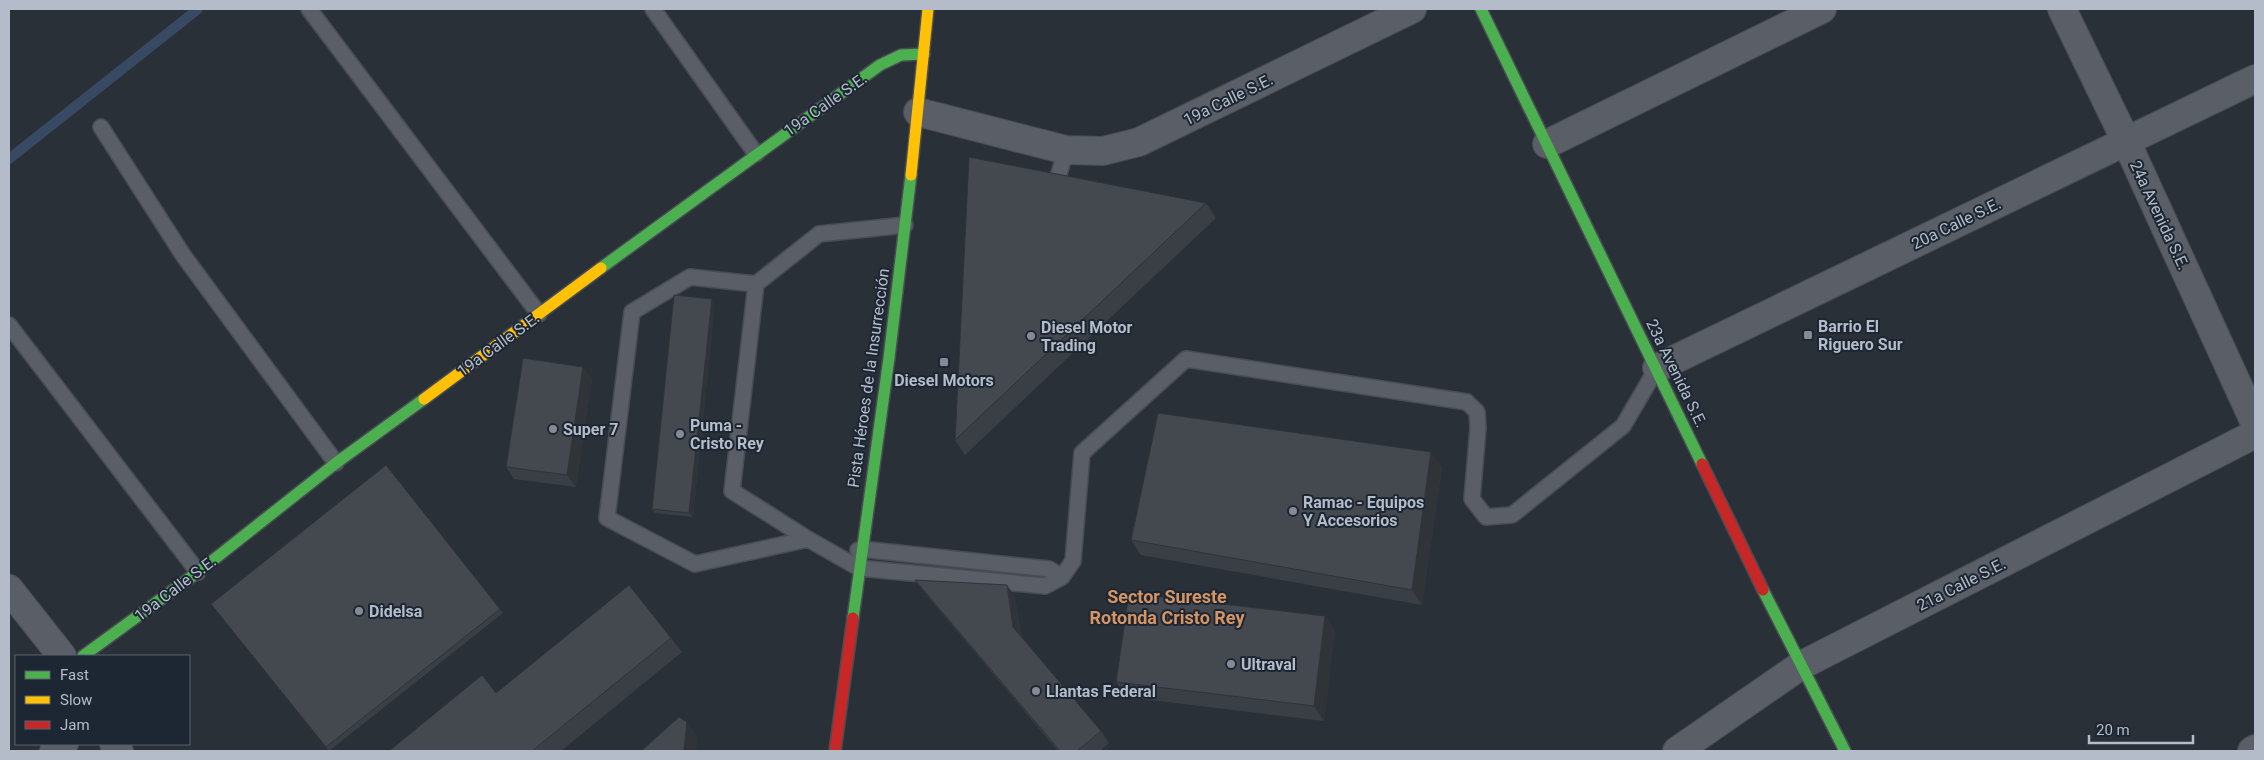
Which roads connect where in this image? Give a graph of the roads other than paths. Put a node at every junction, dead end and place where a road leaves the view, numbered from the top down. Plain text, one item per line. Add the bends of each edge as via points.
1 (309, 9) edge
2 (653, 9) edge
3 (928, 9) edge
4 (1412, 9) edge
5 (1480, 9) edge
6 (1822, 9) edge
7 (2062, 9) edge
8 (924, 54) junction
9 (2255, 79) edge
10 (918, 112) junction
11 (100, 127) dead end
12 (2126, 140) junction
13 (1547, 144) junction
14 (1066, 150) junction
15 (756, 154) junction
16 (1050, 206) edge
17 (905, 226) junction
18 (756, 284) junction
19 (539, 314) junction
20 (9, 326) edge
21 (1657, 368) junction
22 (2255, 423) edge
23 (2255, 434) edge
24 (336, 463) junction
25 (808, 539) junction
26 (861, 549) junction
27 (841, 557) junction
28 (859, 568) junction
29 (198, 572) junction
30 (1062, 577) junction
31 (9, 589) edge
32 (61, 655) edge
33 (84, 655) edge
34 (1800, 666) junction
35 (2255, 749) edge
36 (835, 751) edge
37 (1677, 751) edge
38 (1845, 751) edge
39 (2252, 751) edge

1 - 19 lane
2 - 15 lane
3 - 8 street, Pista Héroes de la Insurrección
4 - 14 street, 19a Calle S.E. via 1139,142 1103,151
5 - 13 street, 23a Avenida S.E.
6 - 13 street
7 - 12 street, 24a Avenida S.E.
8 - 10 street, Pista Héroes de la Insurrección
8 - 15 street, 19a Calle S.E. via 901,54 880,65
9 - 12 street, 20a Calle S.E.
10 - 14 street, 19a Calle S.E.
10 - 17 street, Pista Héroes de la Insurrección
11 - 24 lane via 183,256
12 - 21 street, 20a Calle S.E.
12 - 22 street, 24a Avenida S.E.
13 - 21 street, 23a Avenida S.E.
14 - 16 lane
15 - 19 street, 19a Calle S.E.
17 - 18 lane via 820,234
17 - 26 street, Pista Héroes de la Insurrección
18 - 25 lane via 732,491
18 - 25 lane via 690,277 632,312 607,518 695,564
19 - 24 street, 19a Calle S.E.
20 - 29 lane
21 - 30 lane via 1623,426 1512,515 1486,517 1472,499 1478,428 1477,412 1467,402 1186,359 1082,453 1073,561
21 - 34 street, 23a Avenida S.E.
23 - 34 street, 21a Calle S.E.
24 - 29 street, 19a Calle S.E.
25 - 27 lane
26 - 27 lane
26 - 28 street, Pista Héroes de la Insurrección
26 - 30 lane via 1049,569
27 - 28 lane
28 - 30 lane via 1045,586
28 - 36 street, Pista Héroes de la Insurrección
29 - 33 street, 19a Calle S.E.
31 - 32 street
34 - 37 street, 21a Calle S.E.
34 - 38 street, 23a Avenida S.E.
35 - 39 street

